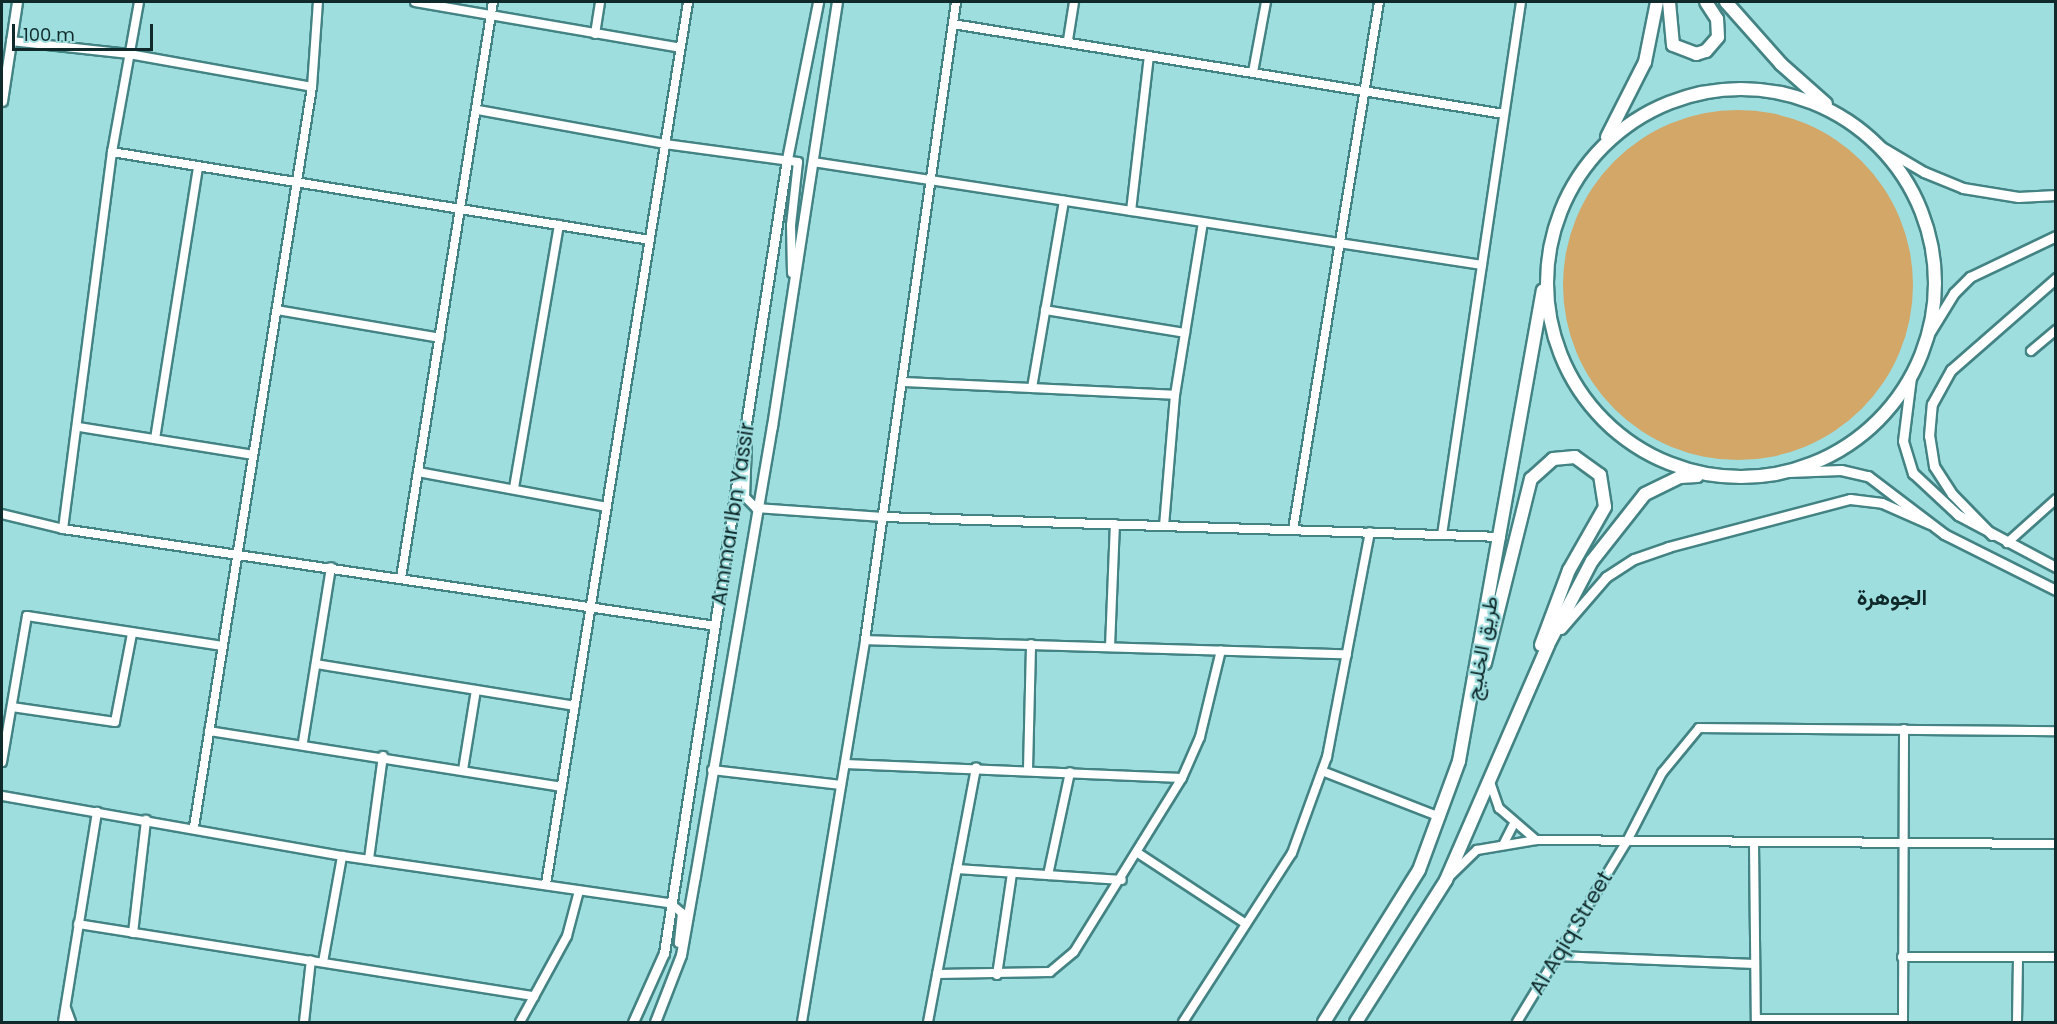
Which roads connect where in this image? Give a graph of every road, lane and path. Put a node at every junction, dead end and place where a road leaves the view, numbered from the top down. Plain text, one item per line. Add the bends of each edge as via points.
1 (17, 2) edge
2 (139, 2) edge
3 (318, 2) edge
4 (415, 2) edge
5 (493, 2) edge
6 (600, 2) edge
7 (688, 2) edge
8 (818, 2) edge
9 (837, 2) edge
10 (956, 2) edge
11 (1074, 2) edge
12 (1266, 2) edge
13 (1379, 2) edge
14 (1521, 2) edge
15 (1657, 2) edge
16 (1669, 2) edge
17 (1706, 2) edge
18 (1726, 2) edge
19 (491, 18) junction
20 (953, 24) junction
21 (595, 34) junction
22 (1068, 40) junction
23 (11, 41) junction
24 (680, 48) junction
25 (129, 54) junction
26 (1149, 56) junction
27 (1253, 72) junction
28 (312, 87) junction
29 (1365, 90) junction
30 (2, 101) edge
31 (478, 110) junction
32 (1504, 114) junction
33 (1839, 114) junction
34 (665, 144) junction
35 (1878, 145) junction
36 (112, 152) junction
37 (788, 159) junction
38 (813, 162) junction
39 (1588, 163) junction
40 (198, 167) junction
41 (932, 180) junction
42 (297, 183) junction
43 (2055, 195) edge
44 (1064, 201) junction
45 (462, 210) junction
46 (1131, 211) junction
47 (1203, 222) junction
48 (559, 225) junction
49 (2055, 236) edge
50 (650, 240) junction
51 (1551, 242) junction
52 (1341, 243) junction
53 (1482, 265) junction
54 (2055, 278) edge
55 (793, 295) junction
56 (277, 310) junction
57 (1045, 310) junction
58 (2055, 330) edge
59 (1185, 333) junction
60 (1927, 337) junction
61 (440, 338) junction
62 (2031, 351) dead end
63 (1911, 377) junction
64 (903, 382) junction
65 (1032, 388) junction
66 (1175, 395) junction
67 (748, 421) junction
68 (79, 427) junction
69 (154, 439) junction
70 (254, 455) junction
71 (418, 472) junction
72 (1788, 472) junction
73 (1716, 477) junction
74 (514, 488) junction
75 (2055, 499) edge
76 (606, 507) junction
77 (756, 508) junction
78 (2, 514) edge
79 (884, 517) junction
80 (1115, 524) junction
81 (1930, 524) junction
82 (1164, 526) junction
83 (63, 529) junction
84 (1293, 530) junction
85 (1370, 532) junction
86 (1442, 535) junction
87 (1992, 535) junction
88 (1501, 537) junction
89 (2007, 543) junction
90 (238, 553) junction
91 (331, 567) junction
92 (2055, 567) edge
93 (401, 578) junction
94 (2055, 590) edge
95 (590, 610) junction
96 (716, 626) junction
97 (132, 634) junction
98 (866, 639) junction
99 (1031, 644) junction
100 (1548, 645) junction
101 (223, 646) junction
102 (1110, 647) junction
103 (1221, 650) junction
104 (1347, 654) junction
105 (316, 664) junction
106 (476, 690) junction
107 (574, 706) junction
108 (12, 707) junction
109 (1471, 711) junction
110 (1519, 711) junction
111 (1904, 729) junction
112 (209, 731) junction
113 (2055, 731) edge
114 (303, 742) junction
115 (383, 756) junction
116 (2, 762) edge
117 (845, 764) junction
118 (976, 767) junction
119 (463, 770) junction
120 (712, 770) junction
121 (1028, 770) junction
122 (1322, 771) junction
123 (1070, 772) junction
124 (1182, 778) junction
125 (1490, 778) junction
126 (841, 784) junction
127 (562, 787) junction
128 (2, 796) edge
129 (97, 812) junction
130 (1440, 817) junction
131 (146, 820) junction
132 (1514, 823) junction
133 (194, 828) junction
134 (1536, 840) junction
135 (1626, 843) junction
136 (1754, 843) junction
137 (1901, 844) junction
138 (2055, 844) edge
139 (1502, 846) junction
140 (1138, 853) junction
141 (342, 856) junction
142 (369, 860) junction
143 (957, 869) junction
144 (1012, 873) junction
145 (1048, 875) junction
146 (1122, 880) junction
147 (1446, 880) junction
148 (546, 884) junction
149 (579, 891) junction
150 (670, 903) junction
151 (78, 924) junction
152 (1246, 924) junction
153 (133, 933) junction
154 (1557, 956) junction
155 (1902, 957) junction
156 (2018, 957) junction
157 (2055, 957) edge
158 (311, 960) junction
159 (323, 962) junction
160 (678, 964) junction
161 (1755, 964) junction
162 (937, 974) junction
163 (997, 975) junction
164 (534, 996) junction
165 (65, 1007) junction
166 (1756, 1021) edge
167 (1903, 1021) edge
168 (63, 1023) edge
169 (71, 1023) edge
170 (304, 1023) edge
171 (520, 1023) edge
172 (633, 1023) edge
173 (655, 1023) edge
174 (802, 1023) edge
175 (928, 1023) edge
176 (1183, 1023) edge
177 (1324, 1023) edge
178 (1356, 1023) edge
179 (1517, 1023) edge
180 (2017, 1023) edge

1 - 23 street
2 - 25 street
3 - 28 street
4 - 19 street
5 - 19 street
6 - 21 street
7 - 24 street
8 - 37 street, Ammar Ibn Yassir
9 - 38 street, Ammar Ibn Yassir
10 - 20 street
11 - 22 street
12 - 27 street
13 - 29 street
14 - 32 street
15 - 39 main road via 1652,36 1635,86
16 - 17 main road via 1673,45 1696,54 1706,51 1718,37 1718,19
18 - 33 main road via 1780,64
19 - 21 street
19 - 31 street
20 - 22 street
20 - 41 street
21 - 24 street
22 - 26 street
23 - 25 street
23 - 30 street
24 - 34 street
25 - 28 street
25 - 36 street
26 - 27 street
26 - 46 street
27 - 29 street
28 - 42 street
29 - 32 street
29 - 52 street
31 - 34 street
31 - 45 street
32 - 53 street
33 - 35 main road
33 - 39 main road via 1779,92 1719,89 1679,98 1642,115
34 - 37 street
34 - 50 street
35 - 43 street via 1924,172 1963,188 2018,197
35 - 60 main road via 1909,186 1929,234 1935,286
36 - 40 street
36 - 68 street
37 - 55 street via 798,162 791,225
37 - 67 street, Ammar Ibn Yassir
38 - 41 street
38 - 55 street, Ammar Ibn Yassir
39 - 51 main road via 1559,214
40 - 42 street
40 - 69 street
41 - 44 street
41 - 64 street
42 - 45 street
42 - 56 street
44 - 46 street
44 - 57 street
45 - 48 street
45 - 61 street
46 - 47 street
47 - 52 street
47 - 59 street
48 - 50 street
48 - 74 street
49 - 60 street via 1970,277 1954,292
50 - 76 street
51 - 73 main road via 1547,295 1551,325 1582,395 1618,435 1640,449 1664,462
51 - 88 main road, طريق الخليج
52 - 53 street
52 - 84 street
53 - 86 street
54 - 87 street via 1951,370 1932,404 1929,436 1934,466 1952,494
55 - 77 street, Ammar Ibn Yassir
56 - 61 street
56 - 70 street
57 - 59 street
57 - 65 street
58 - 62 street
59 - 66 street
60 - 63 main road
61 - 71 street
63 - 72 main road via 1879,420 1860,437 1837,453
63 - 87 street via 1903,441 1913,473 1939,501
64 - 65 street
64 - 79 street
65 - 66 street
66 - 82 street
67 - 77 street via 745,497
67 - 96 street, Ammar Ibn Yassir
68 - 69 street
68 - 83 street
69 - 70 street
70 - 90 street
71 - 74 street
71 - 93 street
72 - 73 main road
72 - 81 street via 1841,470 1868,476
73 - 100 main road via 1680,477 1635,503 1592,561
74 - 76 street
75 - 89 street
76 - 95 street
77 - 79 street
77 - 120 street, Ammar Ibn Yassir
78 - 83 street
79 - 80 street
79 - 98 street
80 - 82 street
80 - 102 street
81 - 94 street
81 - 100 street via 1881,503 1850,499 1668,547 1634,559 1606,577
82 - 84 street
83 - 90 street
84 - 85 street
85 - 86 street
85 - 104 street
86 - 88 street
87 - 89 street
88 - 109 main road, طريق الخليج
89 - 92 street
90 - 91 street
90 - 101 street
91 - 93 street
91 - 105 street
93 - 95 street
95 - 96 street
95 - 107 street
96 - 150 street, Ammar Ibn Yassir
97 - 101 street
97 - 108 street via 115,722
97 - 108 street via 27,616
98 - 99 street
98 - 117 street
99 - 102 street
99 - 121 street
100 - 110 main road
101 - 112 street
102 - 103 street
103 - 104 street
103 - 124 street via 1200,737
104 - 122 street
105 - 106 street
105 - 114 street
106 - 107 street
106 - 119 street
107 - 127 street
108 - 116 street
109 - 110 main road via 1501,614 1532,479 1553,459 1575,458 1600,475 1605,507 1555,600
109 - 130 main road, طريق الخليج
110 - 125 main road
111 - 113 street
111 - 135 street, Al Aqiq Street via 1699,728 1662,773
111 - 137 street
112 - 114 street
112 - 133 street
114 - 115 street
115 - 119 street
115 - 142 street
117 - 118 street
117 - 126 street
118 - 121 street
118 - 143 street
119 - 127 street
120 - 126 street
120 - 160 street, Ammar Ibn Yassir
121 - 123 street
122 - 130 street
122 - 152 street via 1292,853
123 - 124 street
123 - 145 street
124 - 140 street
125 - 132 street via 1499,808
125 - 147 main road
126 - 174 street
127 - 148 street
128 - 129 street
129 - 131 street
129 - 151 street
130 - 177 main road, طريق الخليج via 1400,905
131 - 133 street
131 - 153 street
132 - 134 street
132 - 139 street
133 - 141 street
134 - 135 street
134 - 139 street
135 - 136 street
135 - 154 street, Al Aqiq Street
136 - 137 street
136 - 161 street
137 - 138 street
137 - 155 street
139 - 147 street via 1477,850
140 - 146 street
140 - 152 street
141 - 142 street
141 - 159 street
142 - 148 street
143 - 144 street
143 - 162 street
144 - 145 street
144 - 163 street
145 - 146 street
146 - 163 street via 1074,952 1050,972
147 - 178 main road
148 - 149 street
149 - 150 street
149 - 164 street via 567,936
150 - 160 street via 682,914
150 - 172 street, Ammar Ibn Yassir via 664,953
151 - 153 street
151 - 165 street
152 - 176 street
153 - 158 street
154 - 161 street
154 - 179 street, Al Aqiq Street
155 - 156 street
155 - 167 street
156 - 157 street
156 - 180 street
158 - 159 street
158 - 170 street
159 - 164 street
160 - 173 street, Ammar Ibn Yassir
161 - 166 street
162 - 163 street
162 - 175 street
164 - 171 street
165 - 168 street
165 - 169 street
166 - 167 street

